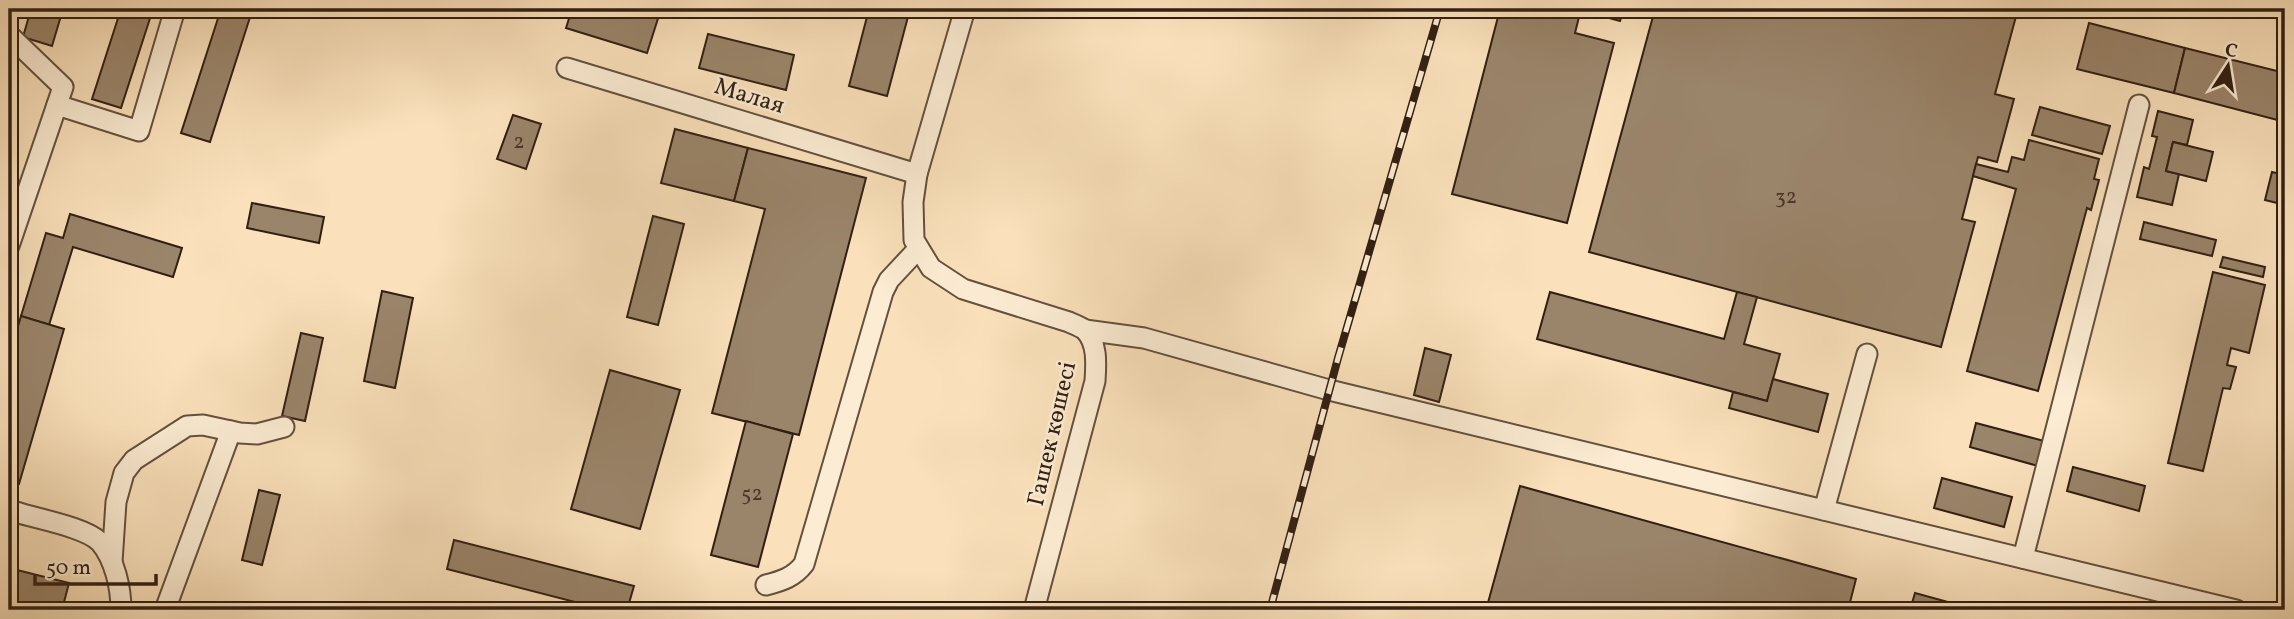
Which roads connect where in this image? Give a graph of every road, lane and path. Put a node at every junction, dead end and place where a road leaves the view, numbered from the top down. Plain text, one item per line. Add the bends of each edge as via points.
1 (175, 9) edge
2 (965, 9) edge
3 (9, 35) edge
4 (567, 68) dead end
5 (57, 105) junction
6 (2139, 105) dead end
7 (918, 174) junction
8 (9, 246) edge
9 (918, 249) junction
10 (1085, 330) junction
11 (1867, 354) dead end
12 (284, 427) dead end
13 (232, 432) junction
14 (1824, 510) junction
15 (9, 512) edge
16 (2023, 558) junction
17 (112, 562) junction
18 (766, 585) dead end
19 (121, 610) edge
20 (165, 610) edge
21 (1034, 610) edge
22 (2236, 610) edge

1 - 5 street via 139,131
2 - 7 street
3 - 5 street via 63,87
4 - 7 street, Малая
5 - 8 street
6 - 16 street
7 - 9 street via 912,222
9 - 10 street, Гашек көшесі via 931,268 963,289
9 - 18 street via 889,279 883,292 804,564 791,576
10 - 14 street via 1144,338 1329,390
10 - 21 street, Гашек көшесі via 1097,359 1095,381
11 - 14 street
12 - 13 street via 257,434
13 - 17 street via 187,426 134,460 124,473 118,494
13 - 20 street
14 - 16 street
15 - 17 street via 99,541
16 - 22 street
17 - 19 street

